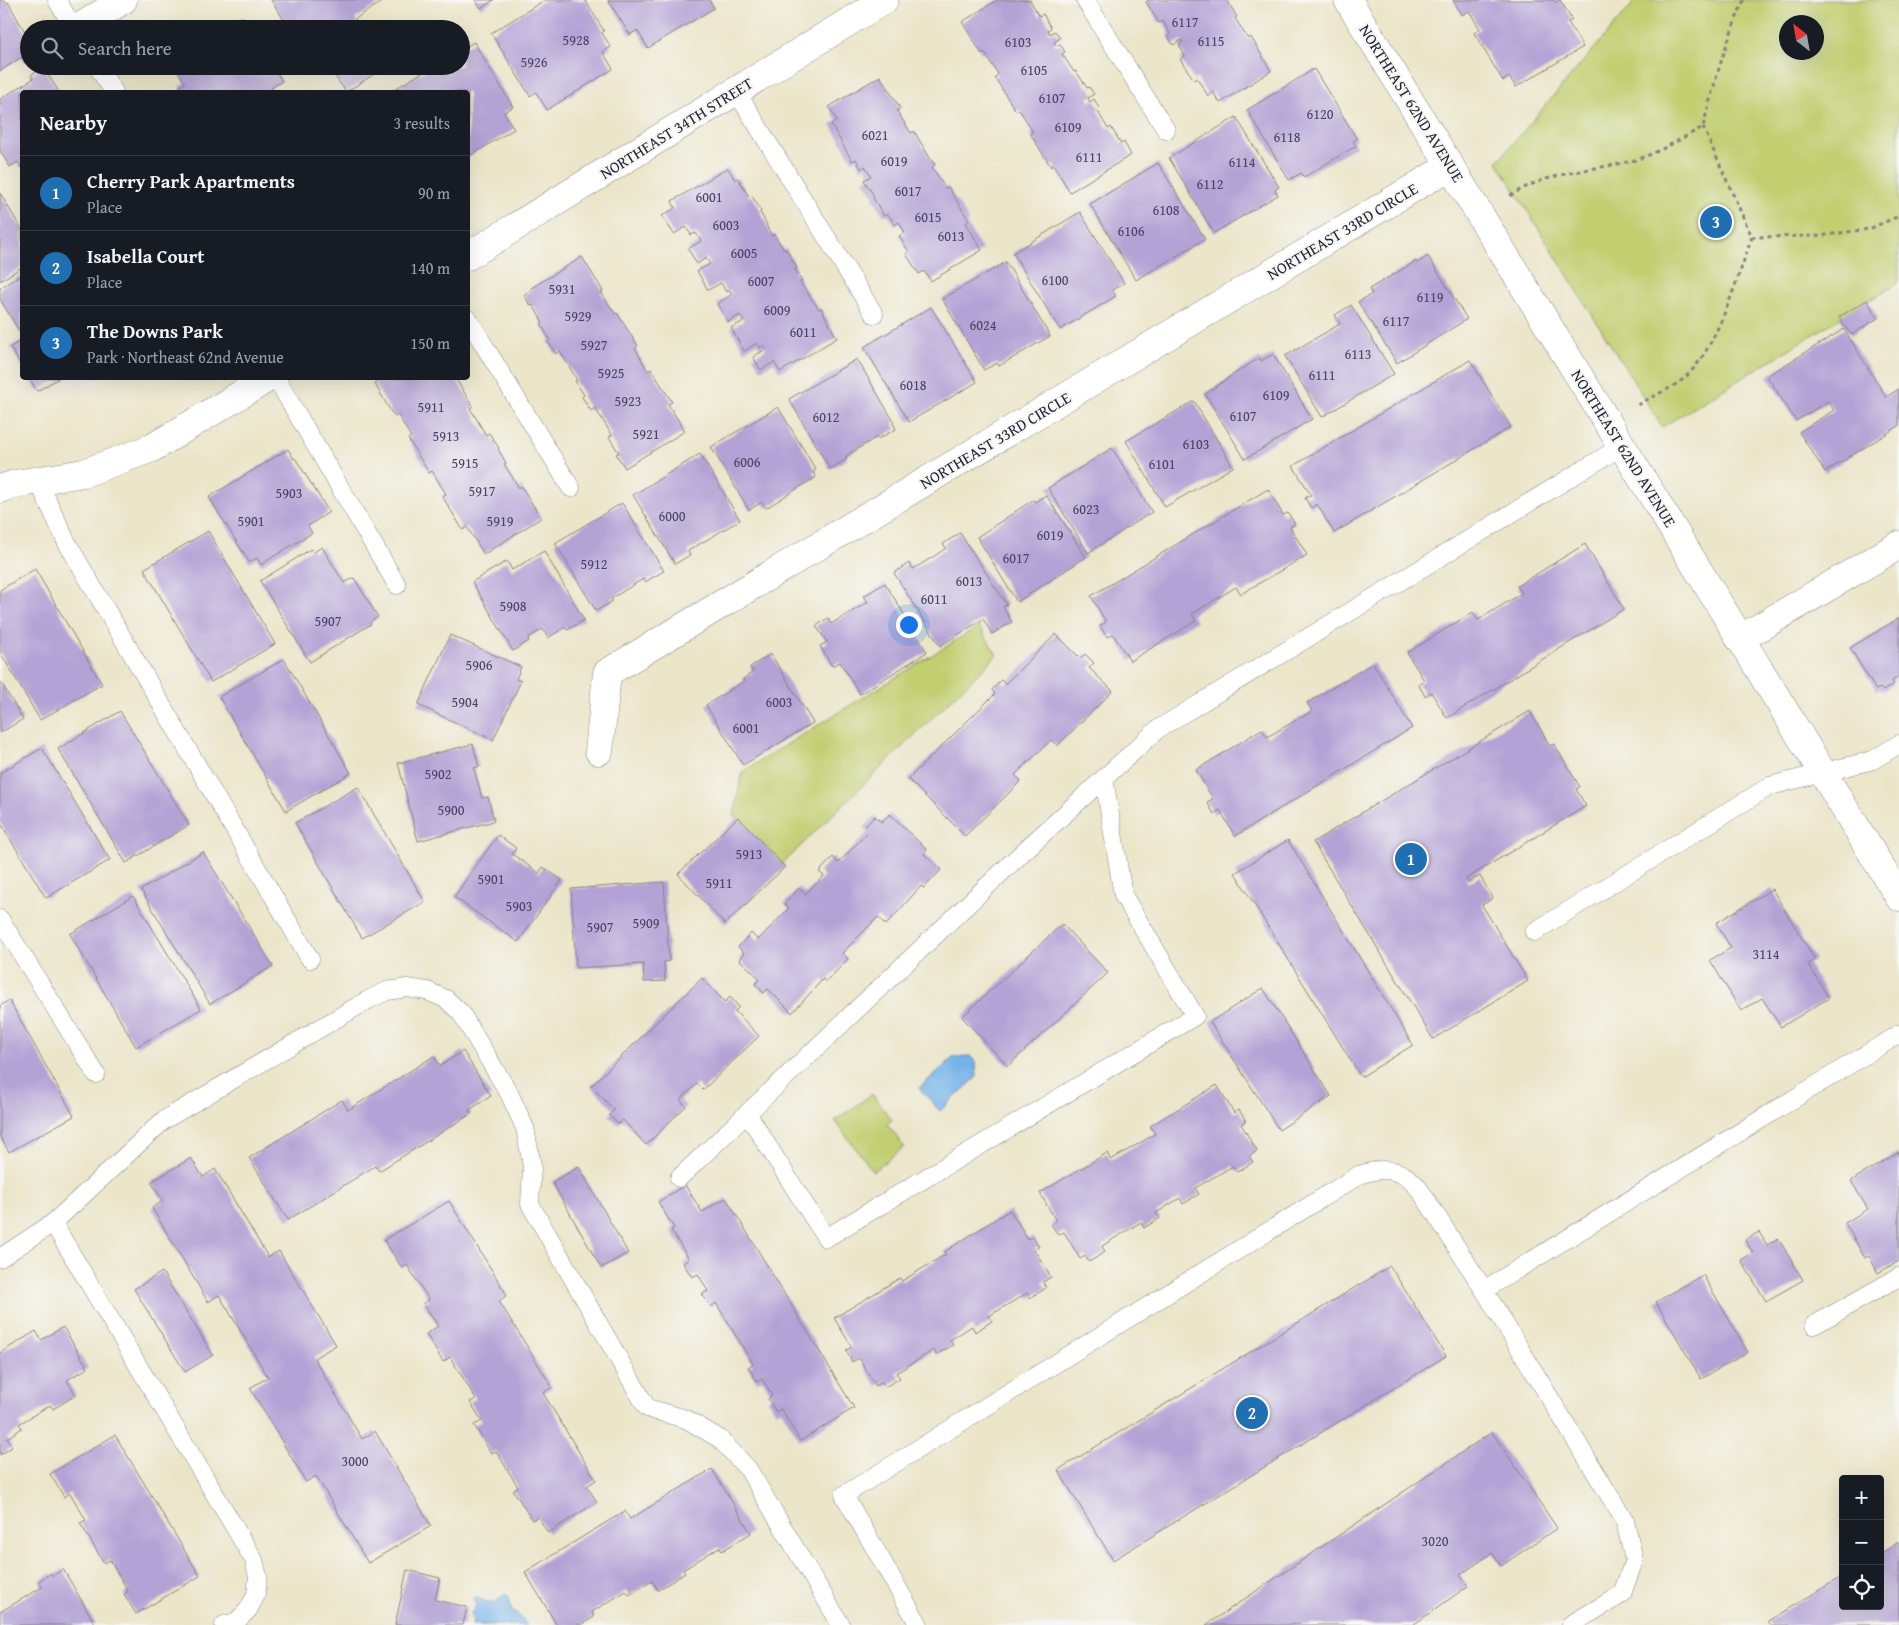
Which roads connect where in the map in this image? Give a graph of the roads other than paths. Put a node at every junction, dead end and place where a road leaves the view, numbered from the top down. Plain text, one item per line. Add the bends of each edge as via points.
1 (56, 0) edge
2 (123, 0) edge
3 (884, 0) edge
4 (1085, 0) edge
5 (1348, 0) edge
6 (69, 20) edge
7 (90, 20) edge
8 (103, 75) edge
9 (113, 90) edge
10 (736, 91) junction
11 (1166, 130) dead end
12 (1450, 166) junction
13 (470, 255) edge
14 (874, 314) dead end
15 (470, 322) edge
16 (265, 380) edge
17 (277, 380) edge
18 (1622, 446) junction
19 (38, 480) junction
20 (571, 488) dead end
21 (0, 489) edge
22 (1899, 545) edge
23 (397, 585) dead end
24 (1740, 639) junction
25 (1899, 744) edge
26 (599, 751) dead end
27 (1823, 773) junction
28 (1104, 778) junction
29 (1899, 897) edge
30 (0, 919) edge
31 (1534, 932) dead end
32 (310, 959) dead end
33 (1899, 1034) edge
34 (96, 1074) dead end
35 (747, 1113) junction
36 (679, 1178) dead end
37 (53, 1224) junction
38 (0, 1258) edge
39 (1899, 1277) edge
40 (1484, 1290) junction
41 (1814, 1325) dead end
42 (231, 1624) edge
43 (841, 1625) edge
44 (919, 1625) edge
45 (1570, 1625) edge

1 - 6 lane
2 - 7 street
3 - 10 street, NORTHEAST 34TH STREET
4 - 11 lane
5 - 12 street, NORTHEAST 62ND AVENUE
8 - 9 lane
10 - 13 street, NORTHEAST 34TH STREET
10 - 14 lane
12 - 18 street, NORTHEAST 62ND AVENUE
12 - 26 street, NORTHEAST 33RD CIRCLE via 607,674
15 - 20 lane
16 - 19 street via 152,448 84,473
17 - 23 lane
18 - 24 street, NORTHEAST 62ND AVENUE
18 - 28 lane via 1158,729
19 - 21 street
19 - 32 lane via 66,541
22 - 24 street
24 - 27 street, NORTHEAST 62ND AVENUE
25 - 27 lane via 1873,760
27 - 29 street, NORTHEAST 62ND AVENUE
27 - 31 lane via 1770,786
28 - 35 lane
28 - 35 lane via 1123,895 1195,1016 826,1238
30 - 34 lane
33 - 40 lane
35 - 36 lane
37 - 38 lane
37 - 42 lane via 254,1560 258,1577 256,1595 248,1610
37 - 43 lane via 164,1120 368,1000 387,991 407,988 427,991 446,999 461,1013 510,1094 525,1128 532,1166 530,1204 647,1408 686,1419 720,1439 748,1469
39 - 41 lane
40 - 44 lane via 1413,1182 1401,1173 1387,1169 1359,1175 844,1495
40 - 45 lane via 1625,1521 1634,1560 1622,1594

